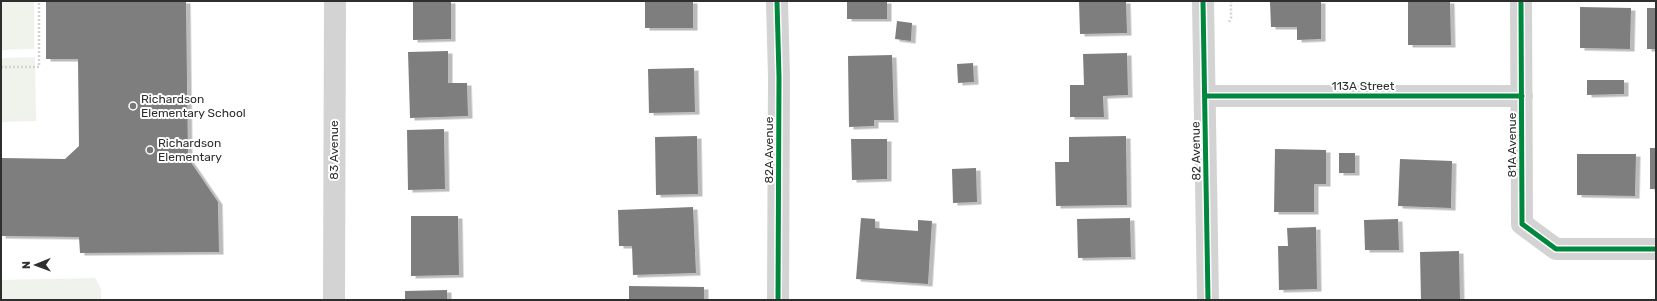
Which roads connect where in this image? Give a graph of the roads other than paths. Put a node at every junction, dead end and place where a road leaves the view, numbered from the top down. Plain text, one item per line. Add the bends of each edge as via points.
1 (335, 1) edge
2 (777, 1) edge
3 (1203, 1) edge
4 (1522, 1) edge
5 (1205, 96) junction
6 (1522, 96) junction
7 (1656, 248) edge
8 (334, 300) edge
9 (778, 300) edge
10 (1208, 300) edge

1 - 8 street, 83 Avenue
2 - 9 street, 82A Avenue
3 - 5 street, 82 Avenue
4 - 6 street, 81A Avenue
5 - 6 street, 113A Street
5 - 10 street, 82 Avenue
6 - 7 street, 81A Avenue via 1522,224 1556,249

